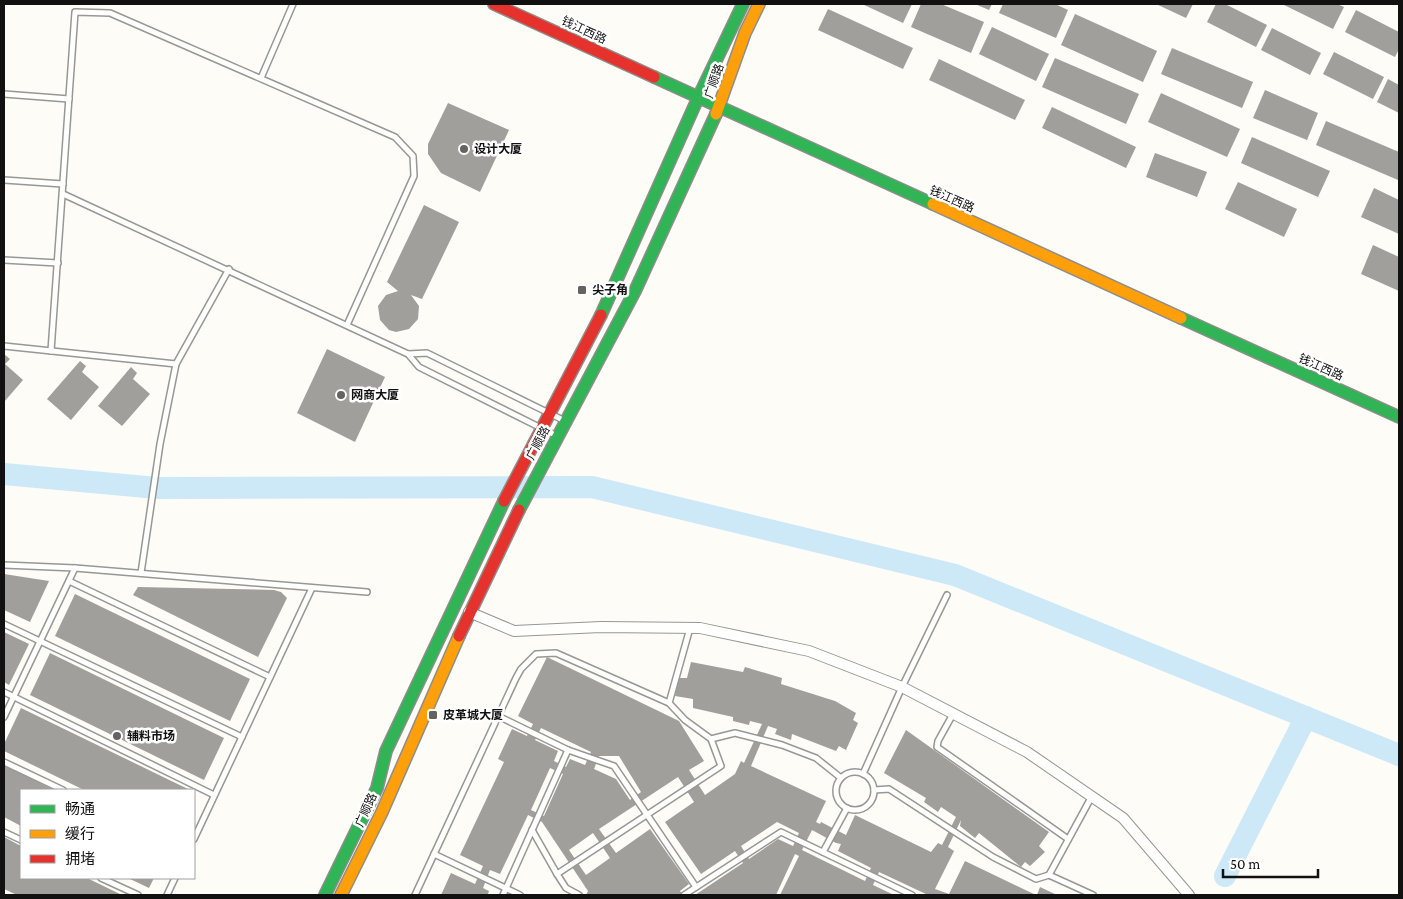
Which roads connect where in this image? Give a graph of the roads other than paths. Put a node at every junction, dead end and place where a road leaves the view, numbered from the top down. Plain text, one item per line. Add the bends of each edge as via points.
1 (293, 4) edge
2 (494, 4) edge
3 (743, 4) edge
4 (759, 4) edge
5 (261, 78) junction
6 (4, 94) edge
7 (698, 98) junction
8 (69, 99) junction
9 (719, 108) junction
10 (4, 180) edge
11 (63, 184) junction
12 (63, 194) junction
13 (4, 260) edge
14 (58, 263) junction
15 (229, 269) junction
16 (347, 325) junction
17 (4, 346) edge
18 (52, 351) junction
19 (408, 354) junction
20 (176, 364) junction
21 (549, 413) junction
22 (1399, 417) edge
23 (566, 421) junction
24 (541, 428) junction
25 (557, 436) junction
26 (4, 565) edge
27 (75, 568) junction
28 (141, 573) junction
29 (69, 581) junction
30 (312, 588) junction
31 (367, 592) dead end
32 (947, 595) dead end
33 (469, 612) junction
34 (4, 624) edge
35 (690, 628) junction
36 (40, 642) junction
37 (270, 677) junction
38 (902, 687) junction
39 (4, 692) edge
40 (13, 697) junction
41 (669, 703) junction
42 (954, 712) junction
43 (498, 716) junction
44 (4, 717) edge
45 (242, 737) junction
46 (712, 739) junction
47 (568, 750) junction
48 (4, 762) edge
49 (863, 774) junction
50 (842, 778) junction
51 (61, 789) edge
52 (874, 790) junction
53 (214, 795) junction
54 (1092, 796) junction
55 (847, 808) junction
56 (648, 814) junction
57 (532, 830) junction
58 (4, 832) edge
59 (195, 837) edge
60 (1068, 839) junction
61 (20, 840) edge
62 (823, 852) junction
63 (434, 854) junction
64 (557, 874) junction
65 (1049, 875) junction
66 (103, 879) edge
67 (175, 879) edge
68 (1180, 885) junction
69 (696, 887) junction
70 (506, 888) junction
71 (138, 895) edge
72 (167, 895) edge
73 (325, 895) edge
74 (341, 895) edge
75 (414, 895) edge
76 (503, 895) edge
77 (520, 895) edge
78 (579, 895) edge
79 (684, 895) edge
80 (912, 895) edge
81 (1093, 895) edge
82 (1174, 895) edge
83 (1189, 895) edge

1 - 5 lane
2 - 7 main road, 钱江西路
3 - 7 main road, 广顺路
4 - 9 main road, 广顺路 via 745,33
5 - 8 lane via 110,12 75,12
5 - 16 lane via 395,137 412,156 414,176
6 - 8 lane
7 - 9 main road, 钱江西路
7 - 21 main road, 广顺路 via 613,292
8 - 11 lane
9 - 22 main road, 钱江西路
9 - 23 main road, 广顺路 via 635,291
10 - 11 lane
11 - 12 lane
12 - 14 lane
12 - 15 lane
13 - 14 lane
14 - 18 lane
15 - 16 lane
15 - 20 lane
16 - 19 lane
17 - 18 lane
18 - 20 lane
19 - 21 lane via 427,353
19 - 24 lane via 419,367
20 - 28 lane via 160,444
21 - 23 lane
21 - 24 main road, 广顺路
23 - 25 main road, 广顺路
24 - 25 lane
24 - 73 main road, 广顺路 via 493,522 386,751 377,788
25 - 33 main road, 广顺路
26 - 27 lane
27 - 28 lane
27 - 29 lane
28 - 30 lane
29 - 36 lane
29 - 37 lane
30 - 31 lane
30 - 37 lane
32 - 38 lane
33 - 35 street via 514,631 601,627
33 - 74 main road, 广顺路 via 382,812
34 - 36 lane
35 - 38 street via 809,651
35 - 41 lane
36 - 40 lane
36 - 45 lane
37 - 45 lane
38 - 42 street
38 - 49 lane
39 - 40 lane
40 - 44 lane
40 - 53 lane
41 - 43 lane via 556,653 536,654 521,668
41 - 46 lane via 685,720
42 - 54 street via 1027,752
42 - 60 lane via 937,747
43 - 47 lane
43 - 63 lane
45 - 53 lane
46 - 50 lane via 735,732 782,746 816,758
46 - 56 lane via 721,766
47 - 56 lane via 614,766
47 - 57 lane
48 - 51 lane
49 - 50 lane via 852,772
49 - 52 lane
50 - 55 lane via 836,794
52 - 55 lane via 866,806
52 - 65 lane via 889,789 993,857 1036,879
53 - 59 lane
54 - 60 lane
54 - 68 street via 1123,818
55 - 62 lane
56 - 64 lane
56 - 69 lane
57 - 64 lane
57 - 70 lane
58 - 61 lane
60 - 65 lane
62 - 69 lane via 780,832
62 - 80 lane
63 - 70 lane
63 - 75 lane
64 - 78 lane via 566,888
65 - 81 lane
66 - 71 lane
67 - 72 lane
68 - 82 street
68 - 83 street
69 - 79 lane
70 - 76 lane
70 - 77 lane

